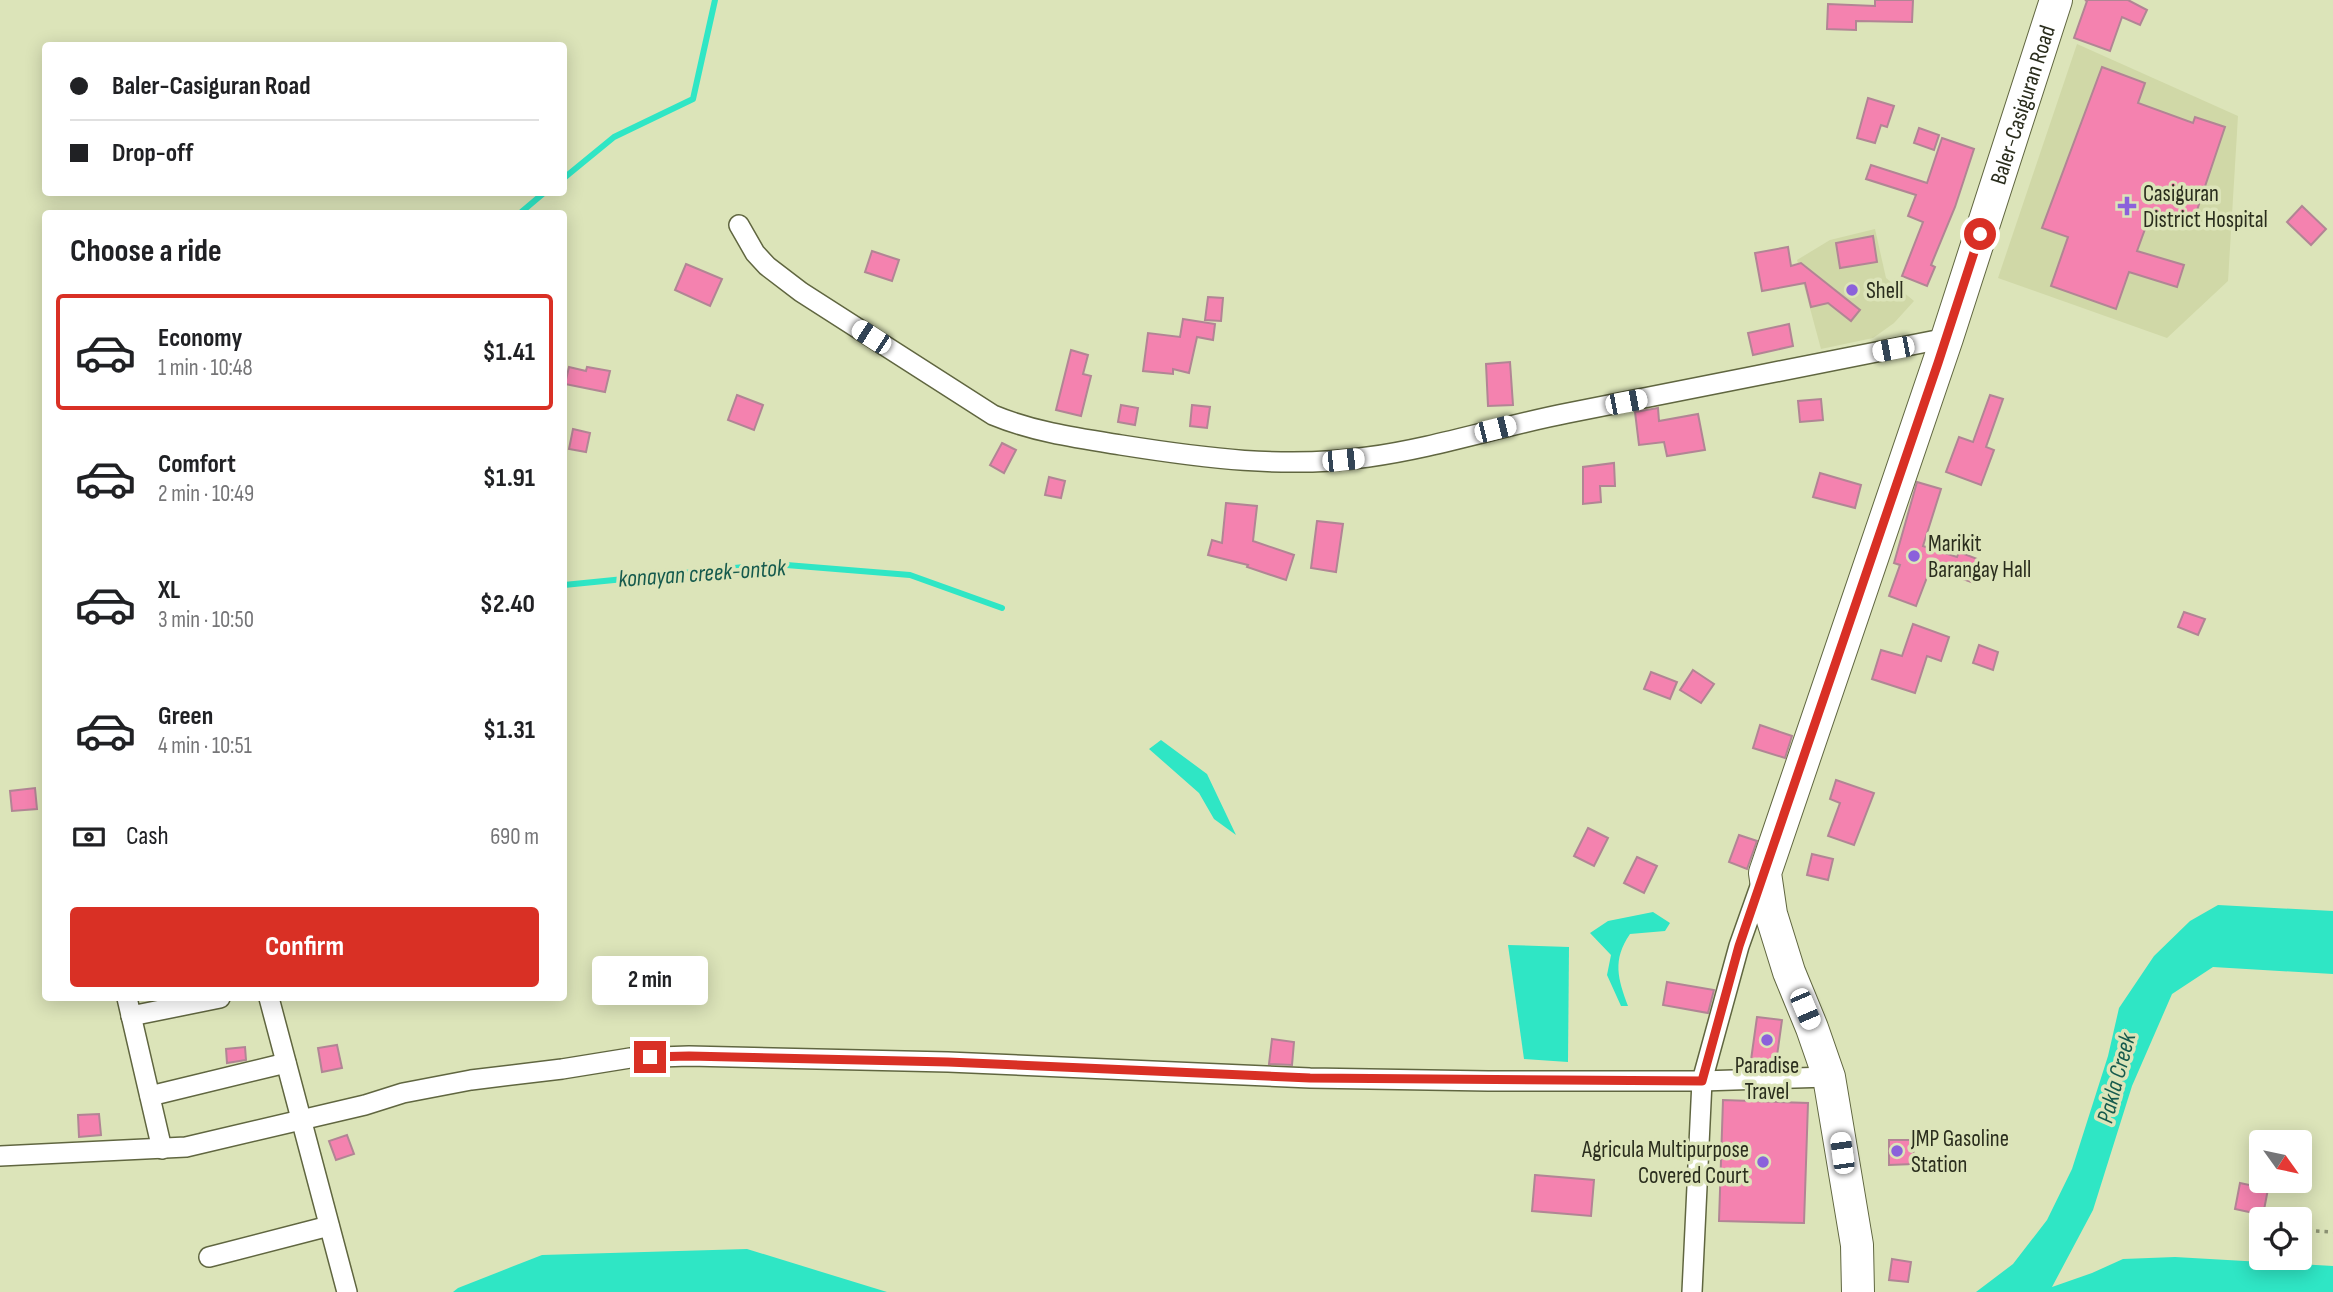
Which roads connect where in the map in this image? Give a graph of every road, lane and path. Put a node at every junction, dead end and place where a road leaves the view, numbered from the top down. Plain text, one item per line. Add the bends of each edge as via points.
1 (2056, 0) edge
2 (739, 225) dead end
3 (1947, 338) junction
4 (1765, 873) junction
5 (190, 1001) edge
6 (270, 1001) edge
7 (129, 1007) edge
8 (286, 1063) junction
9 (1829, 1077) junction
10 (1702, 1081) junction
11 (150, 1096) junction
12 (301, 1121) junction
13 (162, 1149) junction
14 (0, 1156) edge
15 (329, 1226) junction
16 (2316, 1231) dead end
17 (2333, 1232) edge
18 (209, 1257) dead end
19 (347, 1292) edge
20 (1692, 1292) edge
21 (1858, 1292) edge

1 - 3 main road, Baler-Casiguran Road
2 - 3 street via 767,266 993,415 1058,435 1236,461 1320,463 1398,452 1519,423
3 - 4 main road, Baler-Casiguran Road
4 - 9 main road, Baler-Casiguran Road via 1771,914 1789,972
4 - 10 street via 1739,946
5 - 7 street
6 - 8 street
7 - 11 street
8 - 11 street
8 - 12 street
9 - 10 street
9 - 21 main road, Baler-Casiguran Road via 1857,1245
10 - 12 street via 1310,1078 689,1056 630,1058 471,1080
10 - 20 street
11 - 13 street
12 - 13 street
12 - 15 street
13 - 14 street
15 - 18 street
15 - 19 street
16 - 17 path

